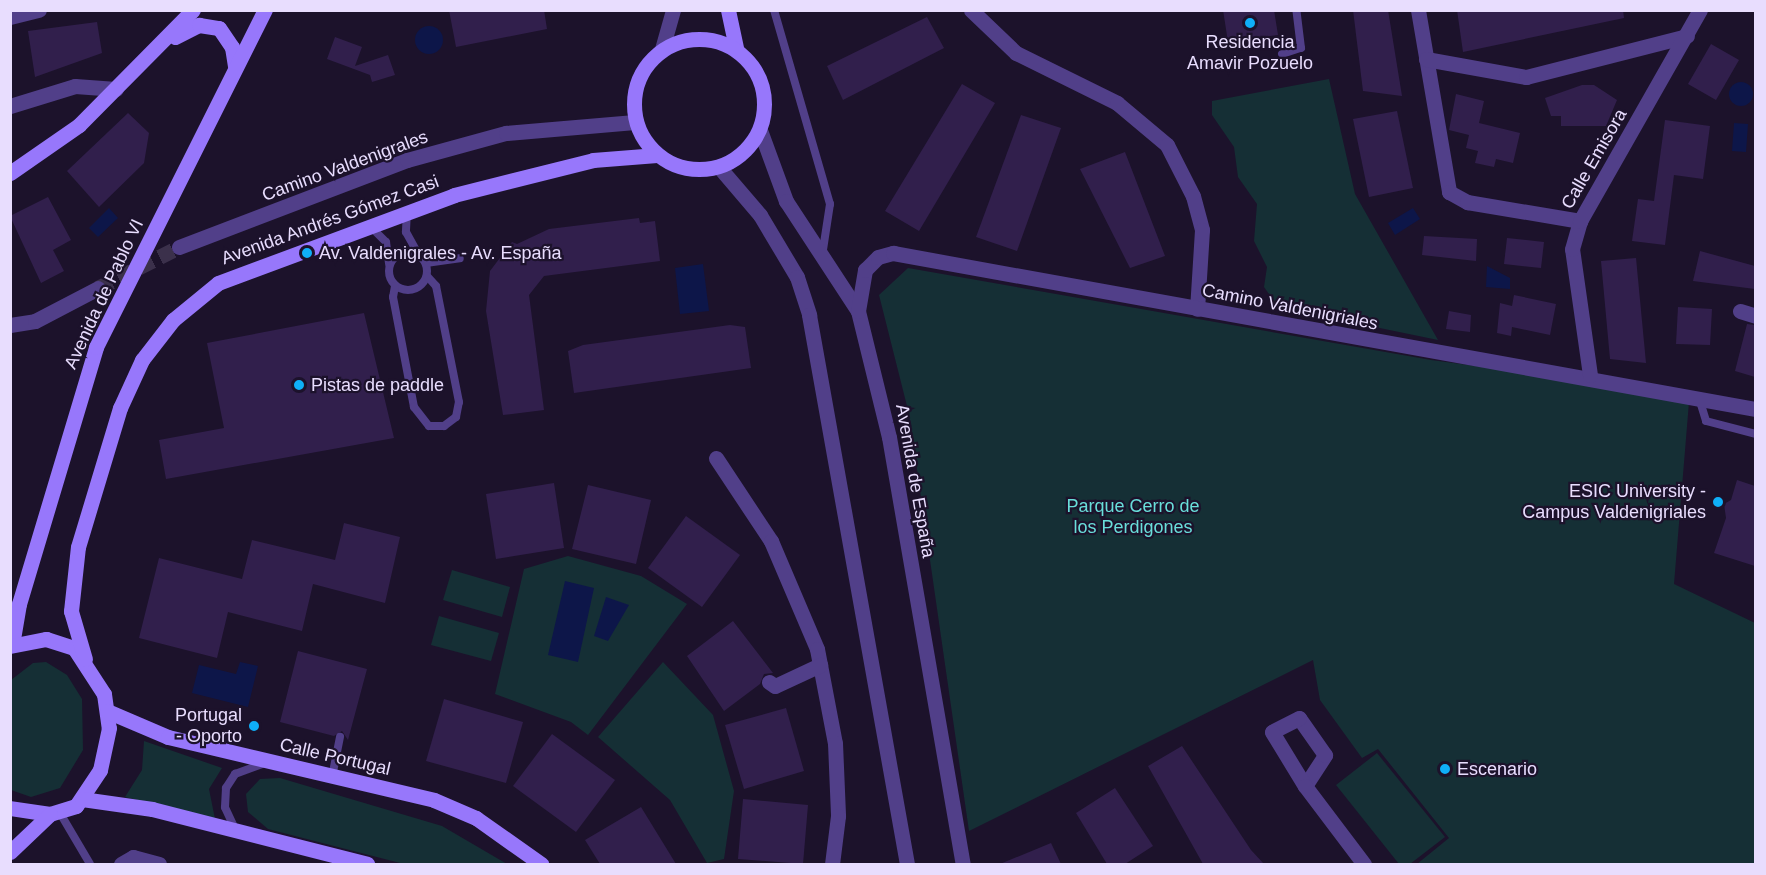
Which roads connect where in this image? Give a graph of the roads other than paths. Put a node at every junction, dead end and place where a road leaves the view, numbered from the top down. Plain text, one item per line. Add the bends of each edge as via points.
1 (39, 10) edge
2 (192, 10) edge
3 (265, 10) edge
4 (674, 10) edge
5 (728, 10) edge
6 (774, 10) edge
7 (971, 10) edge
8 (1296, 10) edge
9 (1418, 10) edge
10 (1700, 10) edge
11 (10, 17) edge
12 (1687, 36) junction
13 (164, 43) junction
14 (736, 49) junction
15 (662, 50) junction
16 (1282, 54) dead end
17 (1426, 59) junction
18 (235, 67) junction
19 (116, 89) junction
20 (10, 106) edge
21 (635, 122) junction
22 (760, 130) junction
23 (657, 155) junction
24 (719, 168) junction
25 (10, 173) edge
26 (407, 211) junction
27 (1580, 221) junction
28 (368, 224) junction
29 (179, 247) tunnel mouth
30 (823, 250) junction
31 (418, 254) junction
32 (460, 258) dead end
33 (426, 263) junction
34 (389, 264) junction
35 (427, 276) junction
36 (395, 286) junction
37 (98, 288) tunnel mouth
38 (1197, 309) junction
39 (858, 311) junction
40 (1740, 311) dead end
41 (1755, 316) edge
42 (10, 325) edge
43 (1590, 375) junction
44 (1698, 396) junction
45 (1755, 409) edge
46 (1755, 434) edge
47 (716, 458) dead end
48 (11, 645) edge
49 (85, 659) junction
50 (820, 665) junction
51 (769, 682) dead end
52 (108, 711) junction
53 (340, 737) dead end
54 (268, 761) junction
55 (332, 777) junction
56 (1305, 786) dead end
57 (82, 799) junction
58 (10, 808) edge
59 (55, 814) junction
60 (236, 831) junction
61 (10, 852) edge
62 (90, 864) edge
63 (121, 864) edge
64 (159, 864) edge
65 (366, 864) edge
66 (541, 864) edge
67 (832, 864) edge
68 (907, 864) edge
69 (963, 864) edge
70 (1364, 864) edge

1 - 11 street
2 - 13 main road
3 - 18 main road, Avenida de Pablo VI
4 - 15 street
5 - 14 main road
6 - 30 lane via 830,204
7 - 38 street via 1016,53 1117,103 1167,145 1193,195 1202,230
8 - 16 lane via 1301,48
9 - 17 street
10 - 12 street, Calle Emisora
12 - 17 street via 1526,77
12 - 27 street, Calle Emisora
13 - 18 main road via 199,25 219,28 232,46
13 - 19 main road
14 - 15 main road via 712,40 686,40
14 - 22 main road via 762,85
15 - 21 main road via 643,69 634,94
17 - 27 street via 1449,192 1467,202
18 - 48 main road, Avenida de Pablo VI via 96,347 22,592
19 - 20 street via 75,86
19 - 25 main road via 78,125
21 - 23 main road
21 - 29 street, Camino Valdenigrales via 506,132 407,160
22 - 24 main road via 744,153
22 - 30 street, Avenida de España via 786,201
23 - 24 main road via 686,169
23 - 26 main road, Avenida Andrés Gómez Casi via 563,166
24 - 68 street via 760,215 796,277 809,315
26 - 28 main road, Avenida Andrés Gómez Casi
26 - 31 lane via 409,243
27 - 43 street, Calle Emisora via 1572,249
28 - 34 lane via 386,242
28 - 49 main road, Avenida Andrés Gómez Casi via 218,283 173,320 142,360 120,408 78,547 70,611
30 - 39 street, Avenida de España
31 - 33 lane
31 - 34 lane via 401,252
32 - 33 lane
33 - 35 lane
34 - 36 lane
35 - 36 lane via 414,290
35 - 36 lane via 436,286 459,402 456,417 444,426 429,426 416,413 393,297
37 - 42 street via 35,321
38 - 39 street, Camino Valdenigriales via 893,253 878,257 865,270
38 - 43 street, Camino Valdenigriales via 1447,357
39 - 69 street, Avenida de España via 889,437
40 - 41 street
43 - 44 street, Camino Valdenigriales
44 - 45 street, Camino Valdenigriales
44 - 46 lane via 1707,421
47 - 50 street via 771,541
48 - 49 main road via 46,639
49 - 52 main road, Avenida Andrés Gómez Casi
50 - 51 street via 775,686
50 - 67 street via 835,743 838,816
52 - 54 main road, Calle Portugal via 168,737
52 - 57 main road via 105,756
53 - 55 lane
54 - 55 main road, Calle Portugal
54 - 60 lane via 235,774 226,788 225,807
55 - 66 main road, Calle Portugal via 434,800 466,813
56 - 70 street
57 - 59 main road
57 - 60 main road via 152,809
58 - 59 main road
59 - 61 main road
59 - 62 lane
60 - 65 main road
63 - 64 street via 133,857

